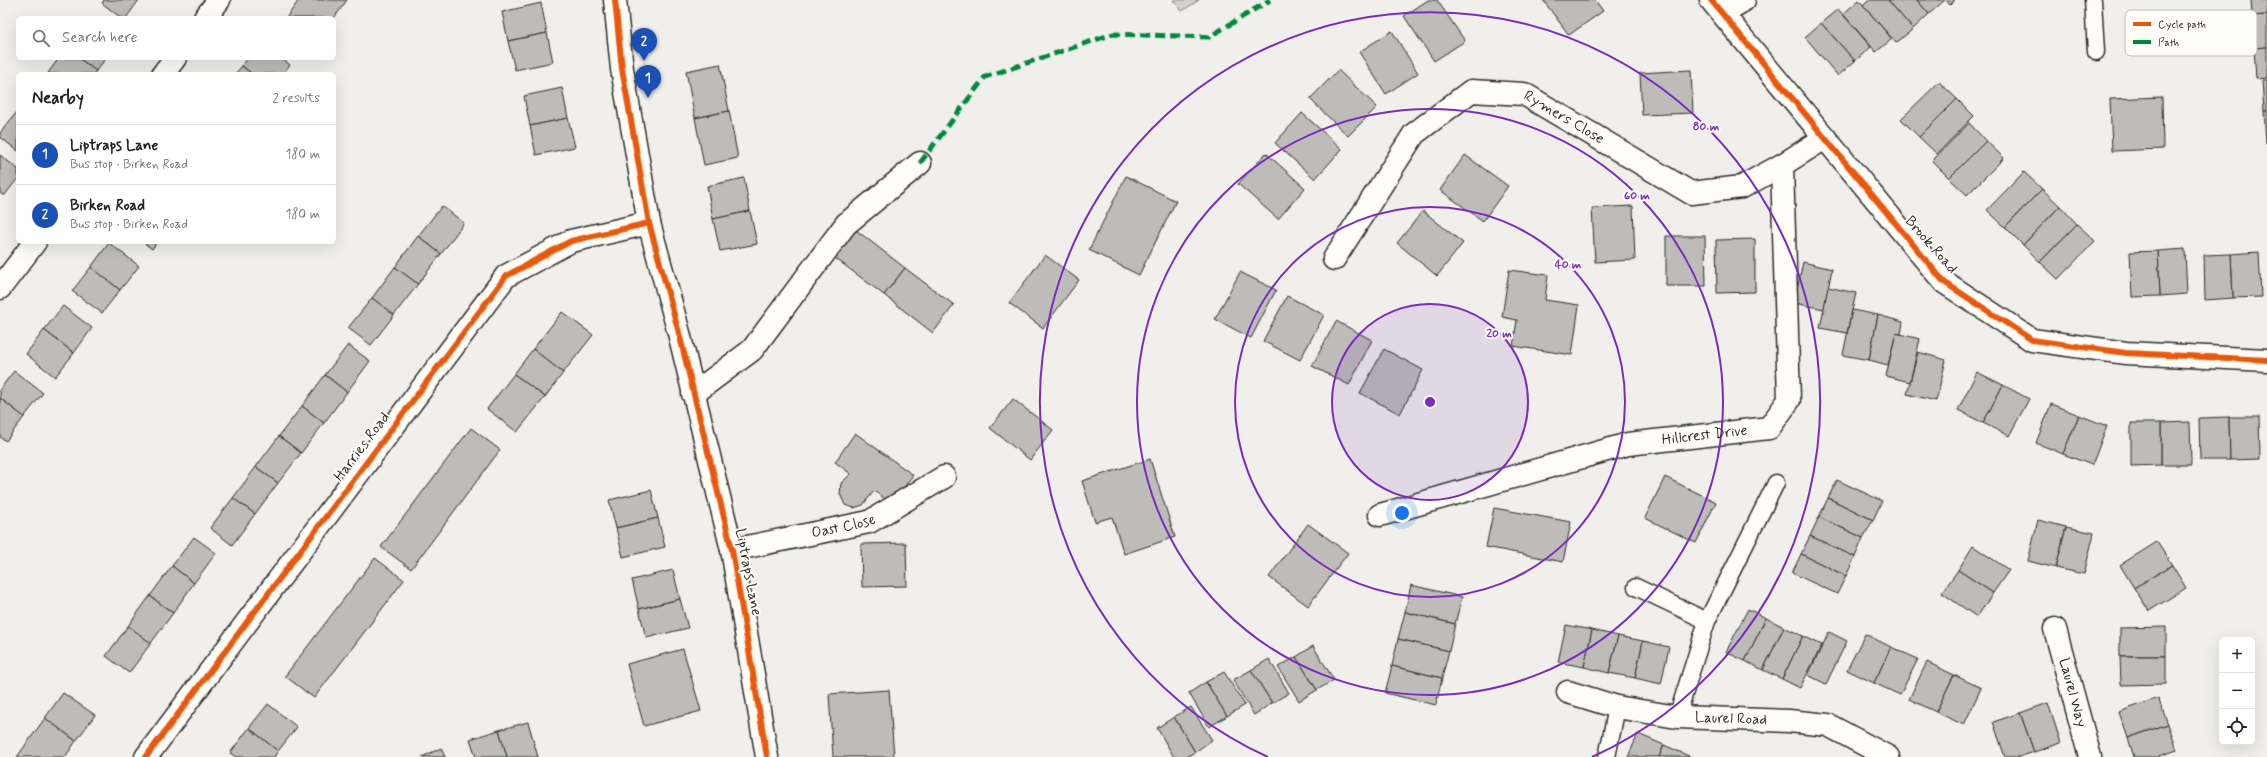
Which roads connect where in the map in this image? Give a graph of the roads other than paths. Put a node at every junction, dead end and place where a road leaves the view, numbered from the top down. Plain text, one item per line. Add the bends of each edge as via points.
1 (219, 0) edge
2 (615, 0) edge
3 (1744, 0) edge
4 (2093, 0) edge
5 (1717, 7) edge
6 (207, 16) edge
7 (2096, 52) dead end
8 (174, 60) edge
9 (164, 72) edge
10 (1825, 138) junction
11 (920, 163) dead end
12 (1782, 165) junction
13 (649, 223) junction
14 (33, 244) edge
15 (1334, 259) dead end
16 (0, 288) edge
17 (2267, 360) edge
18 (694, 394) junction
19 (944, 477) dead end
20 (1776, 483) dead end
21 (1380, 514) dead end
22 (732, 550) junction
23 (1636, 586) dead end
24 (1707, 621) junction
25 (2055, 629) dead end
26 (1568, 692) dead end
27 (1617, 707) junction
28 (1677, 717) junction
29 (146, 757) edge
30 (767, 757) edge
31 (1607, 757) edge
32 (1888, 757) edge
33 (2090, 757) edge

1 - 6 street
2 - 13 street, Liptraps Lane via 622,69
3 - 5 street
4 - 7 lane
5 - 10 street, Brook Road
8 - 9 street
10 - 12 street, Rymers Close
10 - 17 street, Brook Road via 1944,282 2032,340 2126,353
11 - 18 street via 846,224 752,350
12 - 15 street, Rymers Close via 1742,187 1691,193 1524,94 1471,91 1414,134
12 - 21 street, Hillcrest Drive via 1789,400 1770,428 1628,444
13 - 18 street, Liptraps Lane
13 - 29 street, Harries Road via 571,241 506,276
14 - 16 street
18 - 22 street, Liptraps Lane
19 - 22 street, Oast Close via 869,522
20 - 24 lane
22 - 30 street, Liptraps Lane
23 - 24 lane
24 - 28 lane
25 - 33 street, Laurel Way
26 - 27 street, Laurel Road
27 - 28 street, Laurel Road
27 - 31 lane
28 - 32 street, Laurel Road via 1828,725

